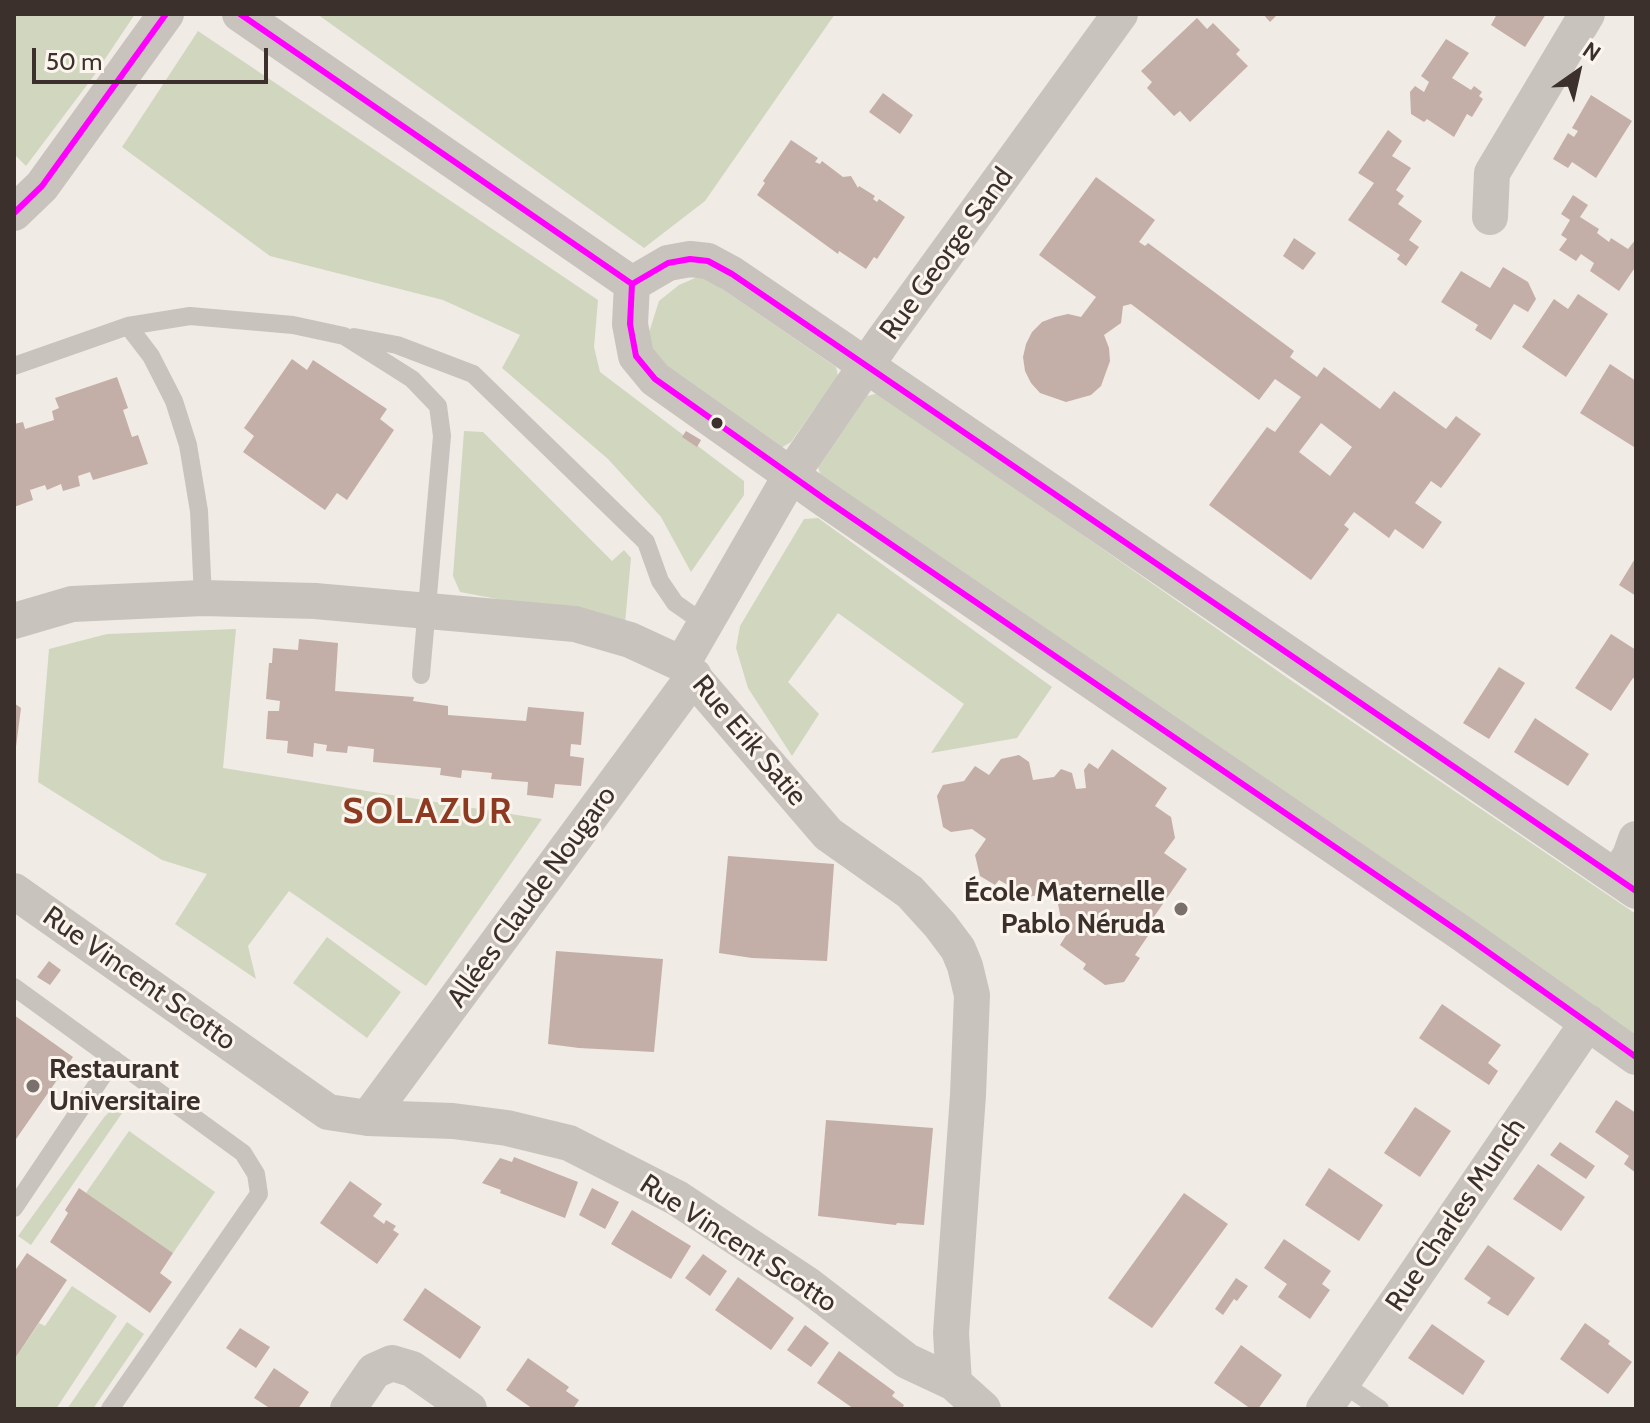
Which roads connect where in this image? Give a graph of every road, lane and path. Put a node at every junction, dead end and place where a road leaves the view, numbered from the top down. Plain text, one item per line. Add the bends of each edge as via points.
1 (166, 14) edge
2 (240, 14) edge
3 (1120, 14) edge
4 (1587, 14) edge
5 (14, 213) edge
6 (1490, 217) dead end
7 (632, 284) junction
8 (128, 326) junction
9 (344, 336) junction
10 (866, 365) junction
11 (14, 366) edge
12 (791, 475) junction
13 (203, 598) junction
14 (428, 611) junction
15 (14, 621) edge
16 (705, 624) junction
17 (688, 670) junction
18 (421, 675) dead end
19 (1636, 839) edge
20 (1626, 884) edge
21 (14, 891) edge
22 (14, 987) edge
23 (1588, 1022) junction
24 (1636, 1057) edge
25 (114, 1059) junction
26 (368, 1118) junction
27 (14, 1208) edge
28 (954, 1383) junction
29 (1333, 1396) edge
30 (110, 1409) edge
31 (348, 1409) edge
32 (469, 1409) edge
33 (983, 1409) edge
34 (1380, 1409) edge

1 - 5 street via 42,186
2 - 7 street
3 - 10 street, Rue George Sand
4 - 6 street via 1492,173
7 - 10 street via 668,263 708,261
7 - 12 street via 630,324 636,356 655,379
8 - 9 lane via 190,316 293,325
8 - 11 lane
8 - 13 lane via 174,401 188,445 199,511
9 - 14 lane via 412,379 438,406 442,436
9 - 16 lane via 397,345 473,374 646,542 660,581 675,603
10 - 12 street, Rue George Sand
10 - 20 street
12 - 16 street, Rue George Sand
12 - 23 street
13 - 14 street, Rue Erik Satie
13 - 15 street, Rue Erik Satie via 72,604
14 - 17 street, Rue Erik Satie via 575,624 630,640
14 - 18 lane
16 - 17 street, Rue George Sand
17 - 26 street, Allées Claude Nougaro
17 - 28 street, Rue Erik Satie via 828,834 910,892 958,949 965,966 972,995 951,1333
19 - 20 street
21 - 26 street, Rue Vincent Scotto via 328,1112
22 - 25 lane
23 - 24 street
23 - 29 street, Rue Charles Munch
25 - 27 lane
25 - 30 lane via 243,1153 256,1174 259,1194
26 - 28 street, Rue Vincent Scotto via 453,1121 569,1143 677,1198 808,1285 907,1361
28 - 33 street, Rue Vincent Scotto
29 - 34 lane
31 - 32 street via 374,1371 392,1363 412,1369

